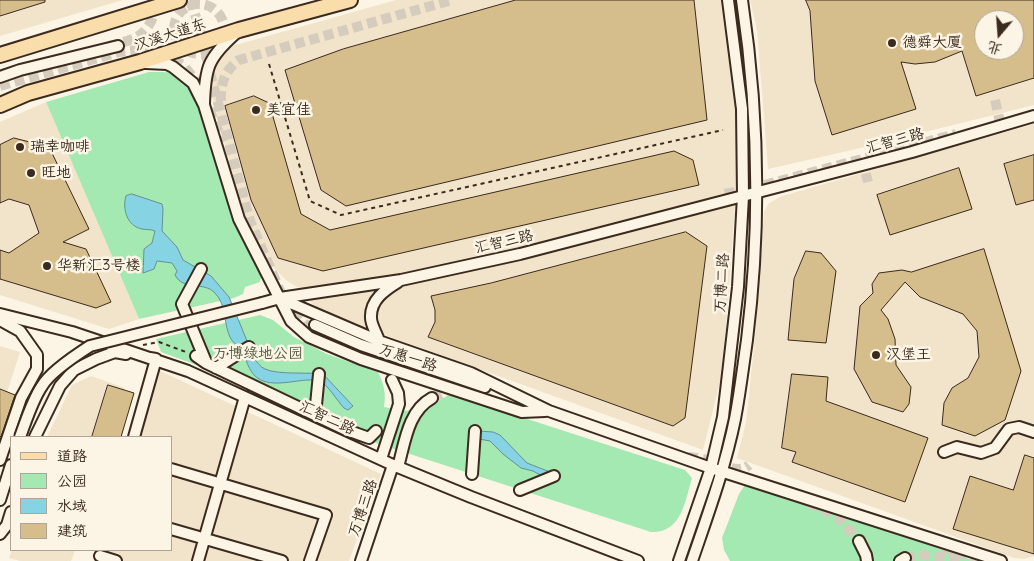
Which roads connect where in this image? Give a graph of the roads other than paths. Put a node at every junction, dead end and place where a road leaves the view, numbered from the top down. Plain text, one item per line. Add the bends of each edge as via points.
1 (162, 0) edge
2 (179, 0) edge
3 (350, 0) edge
4 (728, 0) edge
5 (742, 0) edge
6 (151, 9) junction
7 (239, 30) junction
8 (118, 46) tunnel mouth
9 (0, 55) edge
10 (140, 62) junction
11 (0, 77) edge
12 (0, 104) edge
13 (204, 105) junction
14 (1034, 116) edge
15 (758, 192) junction
16 (743, 196) junction
17 (201, 269) dead end
18 (401, 280) junction
19 (280, 298) junction
20 (0, 314) edge
21 (0, 320) edge
22 (315, 325) dead end
23 (379, 341) junction
24 (245, 350) dead end
25 (196, 356) road end
26 (156, 359) junction
27 (211, 365) junction
28 (319, 378) dead end
29 (392, 380) dead end
30 (245, 397) junction
31 (432, 398) tunnel mouth
32 (549, 411) junction
33 (315, 415) junction
34 (376, 431) dead end
35 (475, 431) dead end
36 (1034, 432) edge
37 (20, 436) edge
38 (35, 436) edge
39 (134, 436) edge
40 (944, 452) dead end
41 (381, 459) junction
42 (0, 460) edge
43 (396, 466) junction
44 (711, 468) junction
45 (10, 469) edge
46 (172, 469) edge
47 (722, 471) junction
48 (472, 474) dead end
49 (554, 476) dead end
50 (220, 484) junction
51 (520, 490) dead end
52 (0, 500) edge
53 (10, 515) edge
54 (172, 529) edge
55 (0, 534) edge
56 (204, 538) junction
57 (859, 541) tunnel mouth
58 (100, 556) edge
59 (116, 561) edge
60 (198, 561) edge
61 (282, 561) edge
62 (310, 561) edge
63 (361, 561) edge
64 (638, 561) edge
65 (679, 561) edge
66 (692, 561) edge
67 (867, 561) edge
68 (1001, 561) edge

1 - 6 street
2 - 6 main road, 汉溪大道东
3 - 7 main road, 汉溪大道东
4 - 16 street, 万博二路 via 742,109
5 - 15 street, 万博二路 via 754,107
6 - 9 main road, 汉溪大道东
7 - 10 main road, 汉溪大道东
7 - 13 street via 216,53 206,72
8 - 11 street
10 - 12 main road, 汉溪大道东
10 - 13 street via 173,67 193,83
13 - 19 street, 万惠一路 via 239,219
14 - 15 street, 汇智三路
15 - 16 street, 汇智三路
15 - 47 street, 万博二路 via 753,291 742,379
16 - 18 street, 汇智三路 via 520,254
16 - 44 street, 万博二路 via 728,379
17 - 27 street via 182,304
18 - 19 street, 汇智三路
18 - 23 street via 380,294 374,304 371,318
19 - 23 street, 万惠一路
19 - 32 street, 万惠一路 via 290,321 309,337 361,359 522,412
19 - 37 street, 汇智三路, bridge via 90,346 70,359 42,385
20 - 26 street, 汇智二路 via 72,332
21 - 42 street via 20,331 37,355 37,369 21,398
22 - 32 street via 361,345
23 - 32 street, 万惠一路 via 471,373
24 - 27 street
25 - 27 street
26 - 30 street, 汇智二路
26 - 38 street via 115,352 74,370 60,386
26 - 39 street
27 - 33 street
28 - 33 street
29 - 41 street via 399,404
30 - 41 street, 汇智二路
30 - 50 street
31 - 43 street, 万博三路 via 418,410 411,422
32 - 44 street, 万惠一路
33 - 34 street via 369,438
35 - 48 street
36 - 40 street via 1019,427 1009,429 995,448 981,453 957,447
41 - 43 street, 汇智二路
43 - 63 street, 万博三路
43 - 64 street, 汇智二路
44 - 47 street, 万惠一路
44 - 65 street, 万博二路
45 - 52 street
46 - 50 street
47 - 66 street, 万博二路
47 - 68 street, 万惠一路
49 - 51 street
50 - 56 street
50 - 62 street via 326,515
53 - 55 street
54 - 56 street
56 - 60 street
56 - 61 street
57 - 67 street
58 - 59 street

